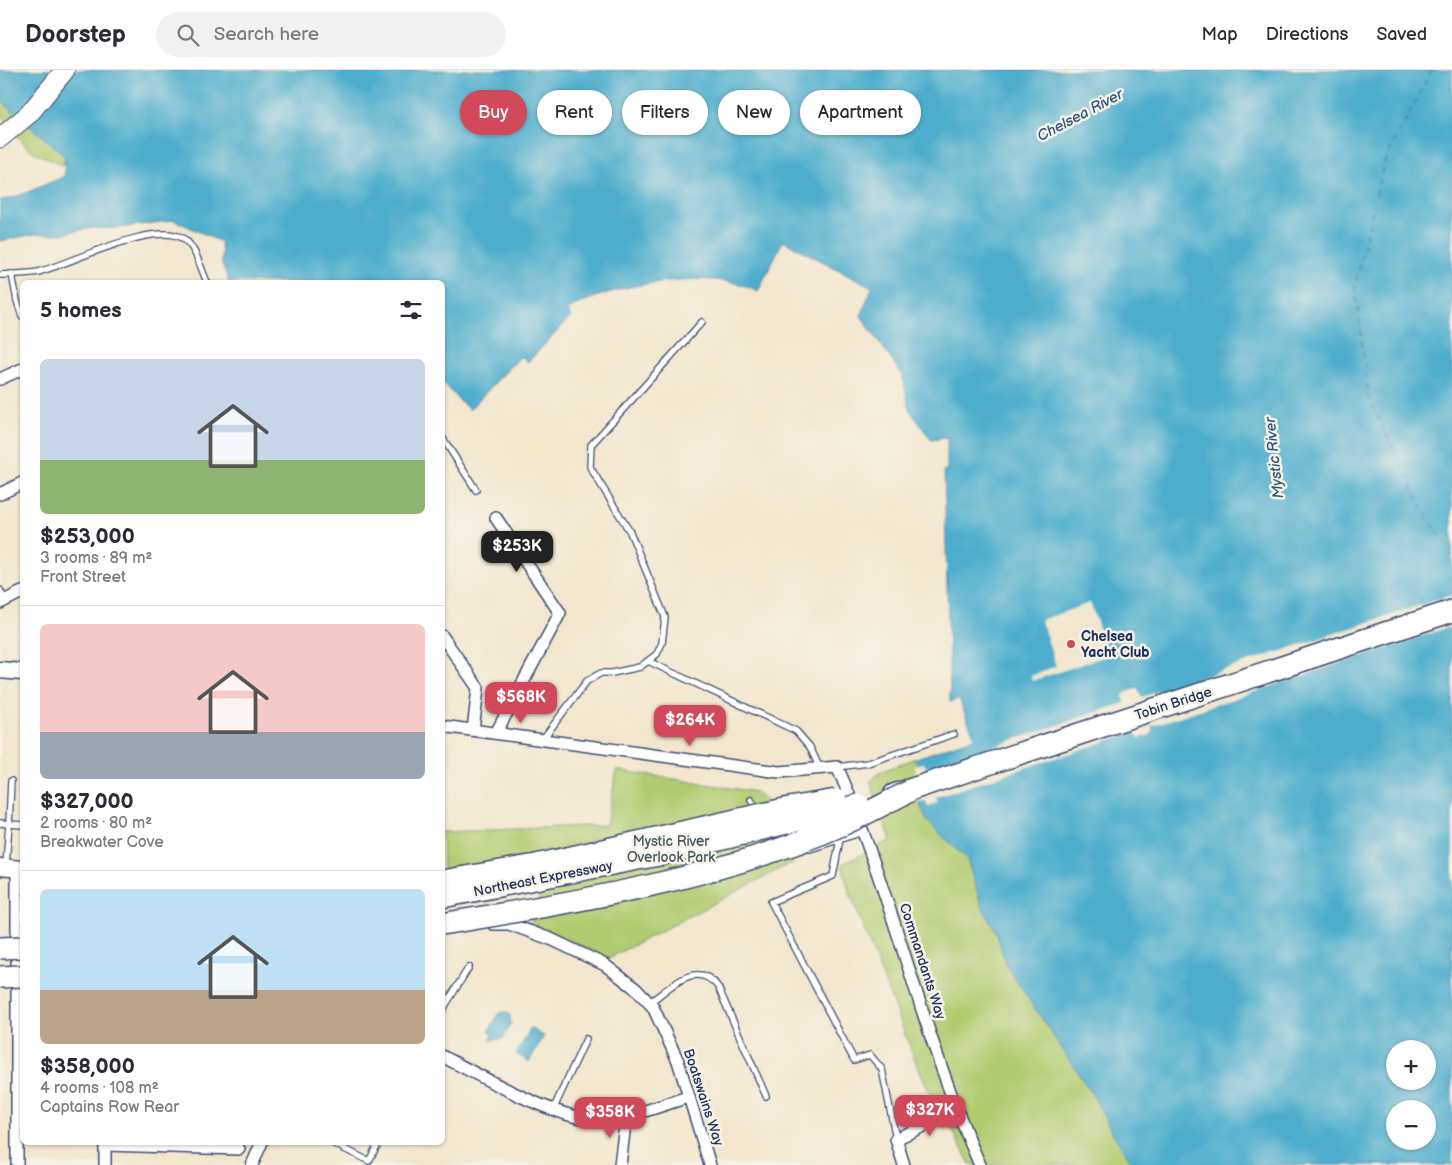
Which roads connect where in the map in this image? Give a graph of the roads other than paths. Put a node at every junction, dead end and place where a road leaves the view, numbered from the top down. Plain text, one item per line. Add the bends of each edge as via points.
1 (65, 70) edge
2 (0, 138) edge
3 (12, 274) junction
4 (0, 275) edge
5 (205, 280) edge
6 (20, 310) edge
7 (702, 322) dead end
8 (20, 370) edge
9 (0, 379) edge
10 (445, 442) edge
11 (20, 484) edge
12 (476, 490) dead end
13 (0, 494) edge
14 (496, 518) dead end
15 (20, 593) edge
16 (2, 598) edge
17 (1452, 611) edge
18 (445, 640) edge
19 (648, 660) junction
20 (0, 670) edge
21 (20, 672) edge
22 (445, 726) edge
23 (473, 730) junction
24 (496, 733) junction
25 (954, 734) dead end
26 (542, 740) junction
27 (837, 767) junction
28 (820, 769) junction
29 (10, 781) dead end
30 (902, 793) junction
31 (751, 800) dead end
32 (0, 823) edge
33 (9, 824) junction
34 (20, 825) edge
35 (863, 832) junction
36 (778, 836) dead end
37 (785, 839) dead end
38 (840, 839) junction
39 (11, 868) edge
40 (445, 880) edge
41 (445, 896) edge
42 (445, 922) edge
43 (445, 923) edge
44 (20, 947) edge
45 (0, 948) edge
46 (469, 967) dead end
47 (20, 976) edge
48 (0, 977) edge
49 (649, 1002) junction
50 (445, 1006) edge
51 (586, 1039) dead end
52 (445, 1057) edge
53 (766, 1096) dead end
54 (688, 1097) junction
55 (552, 1110) junction
56 (957, 1110) junction
57 (626, 1116) junction
58 (896, 1139) junction
59 (105, 1145) edge
60 (132, 1145) edge
61 (261, 1145) edge
62 (336, 1145) edge
63 (377, 1145) edge
64 (239, 1149) dead end
65 (17, 1165) edge
66 (105, 1165) edge
67 (252, 1165) edge
68 (620, 1165) edge
69 (710, 1165) edge
70 (904, 1165) edge
71 (980, 1165) edge

1 - 2 main road via 30,114
3 - 4 lane
3 - 5 lane via 37,272 134,238 172,235 183,238 192,248
3 - 6 lane
7 - 19 lane via 591,445 588,458 590,467 630,532 665,617 662,643
8 - 9 street
10 - 12 lane
11 - 13 street
14 - 24 street via 560,613
15 - 16 street
17 - 30 highway, Tobin Bridge, bridge
18 - 23 street via 478,688
19 - 26 lane via 640,667 612,674 601,673 587,681
19 - 28 lane via 796,731 810,747
20 - 21 street
22 - 23 street
23 - 24 street
24 - 26 street
25 - 27 lane via 868,762
26 - 28 street via 779,772
27 - 28 street
27 - 35 street, Commandants Way
29 - 33 lane
30 - 40 highway, bridge via 807,804 536,865
30 - 41 highway, Northeast Expressway, bridge via 699,846
30 - 42 highway, bridge via 842,825 721,868 576,900
31 - 36 lane via 770,832
32 - 33 lane
33 - 34 lane
33 - 39 lane
35 - 38 lane
35 - 56 street, Commandants Way
37 - 38 lane via 809,849
38 - 58 lane via 833,876 771,902 854,1060 870,1055 882,1069
39 - 65 street
43 - 49 street, Boatswains Way via 509,924 553,940 605,965
44 - 45 highway, bridge
46 - 50 lane
47 - 48 highway, bridge
49 - 53 lane via 688,976 700,973 712,978
49 - 54 street, Boatswains Way via 678,1061
51 - 55 lane
52 - 55 street
54 - 57 street
54 - 69 street, Boatswains Way
55 - 57 street via 593,1119
56 - 58 street
56 - 71 street, Commandants Way
57 - 68 street
58 - 70 street
59 - 66 street
60 - 64 street
61 - 67 street
62 - 63 lane via 369,1161

